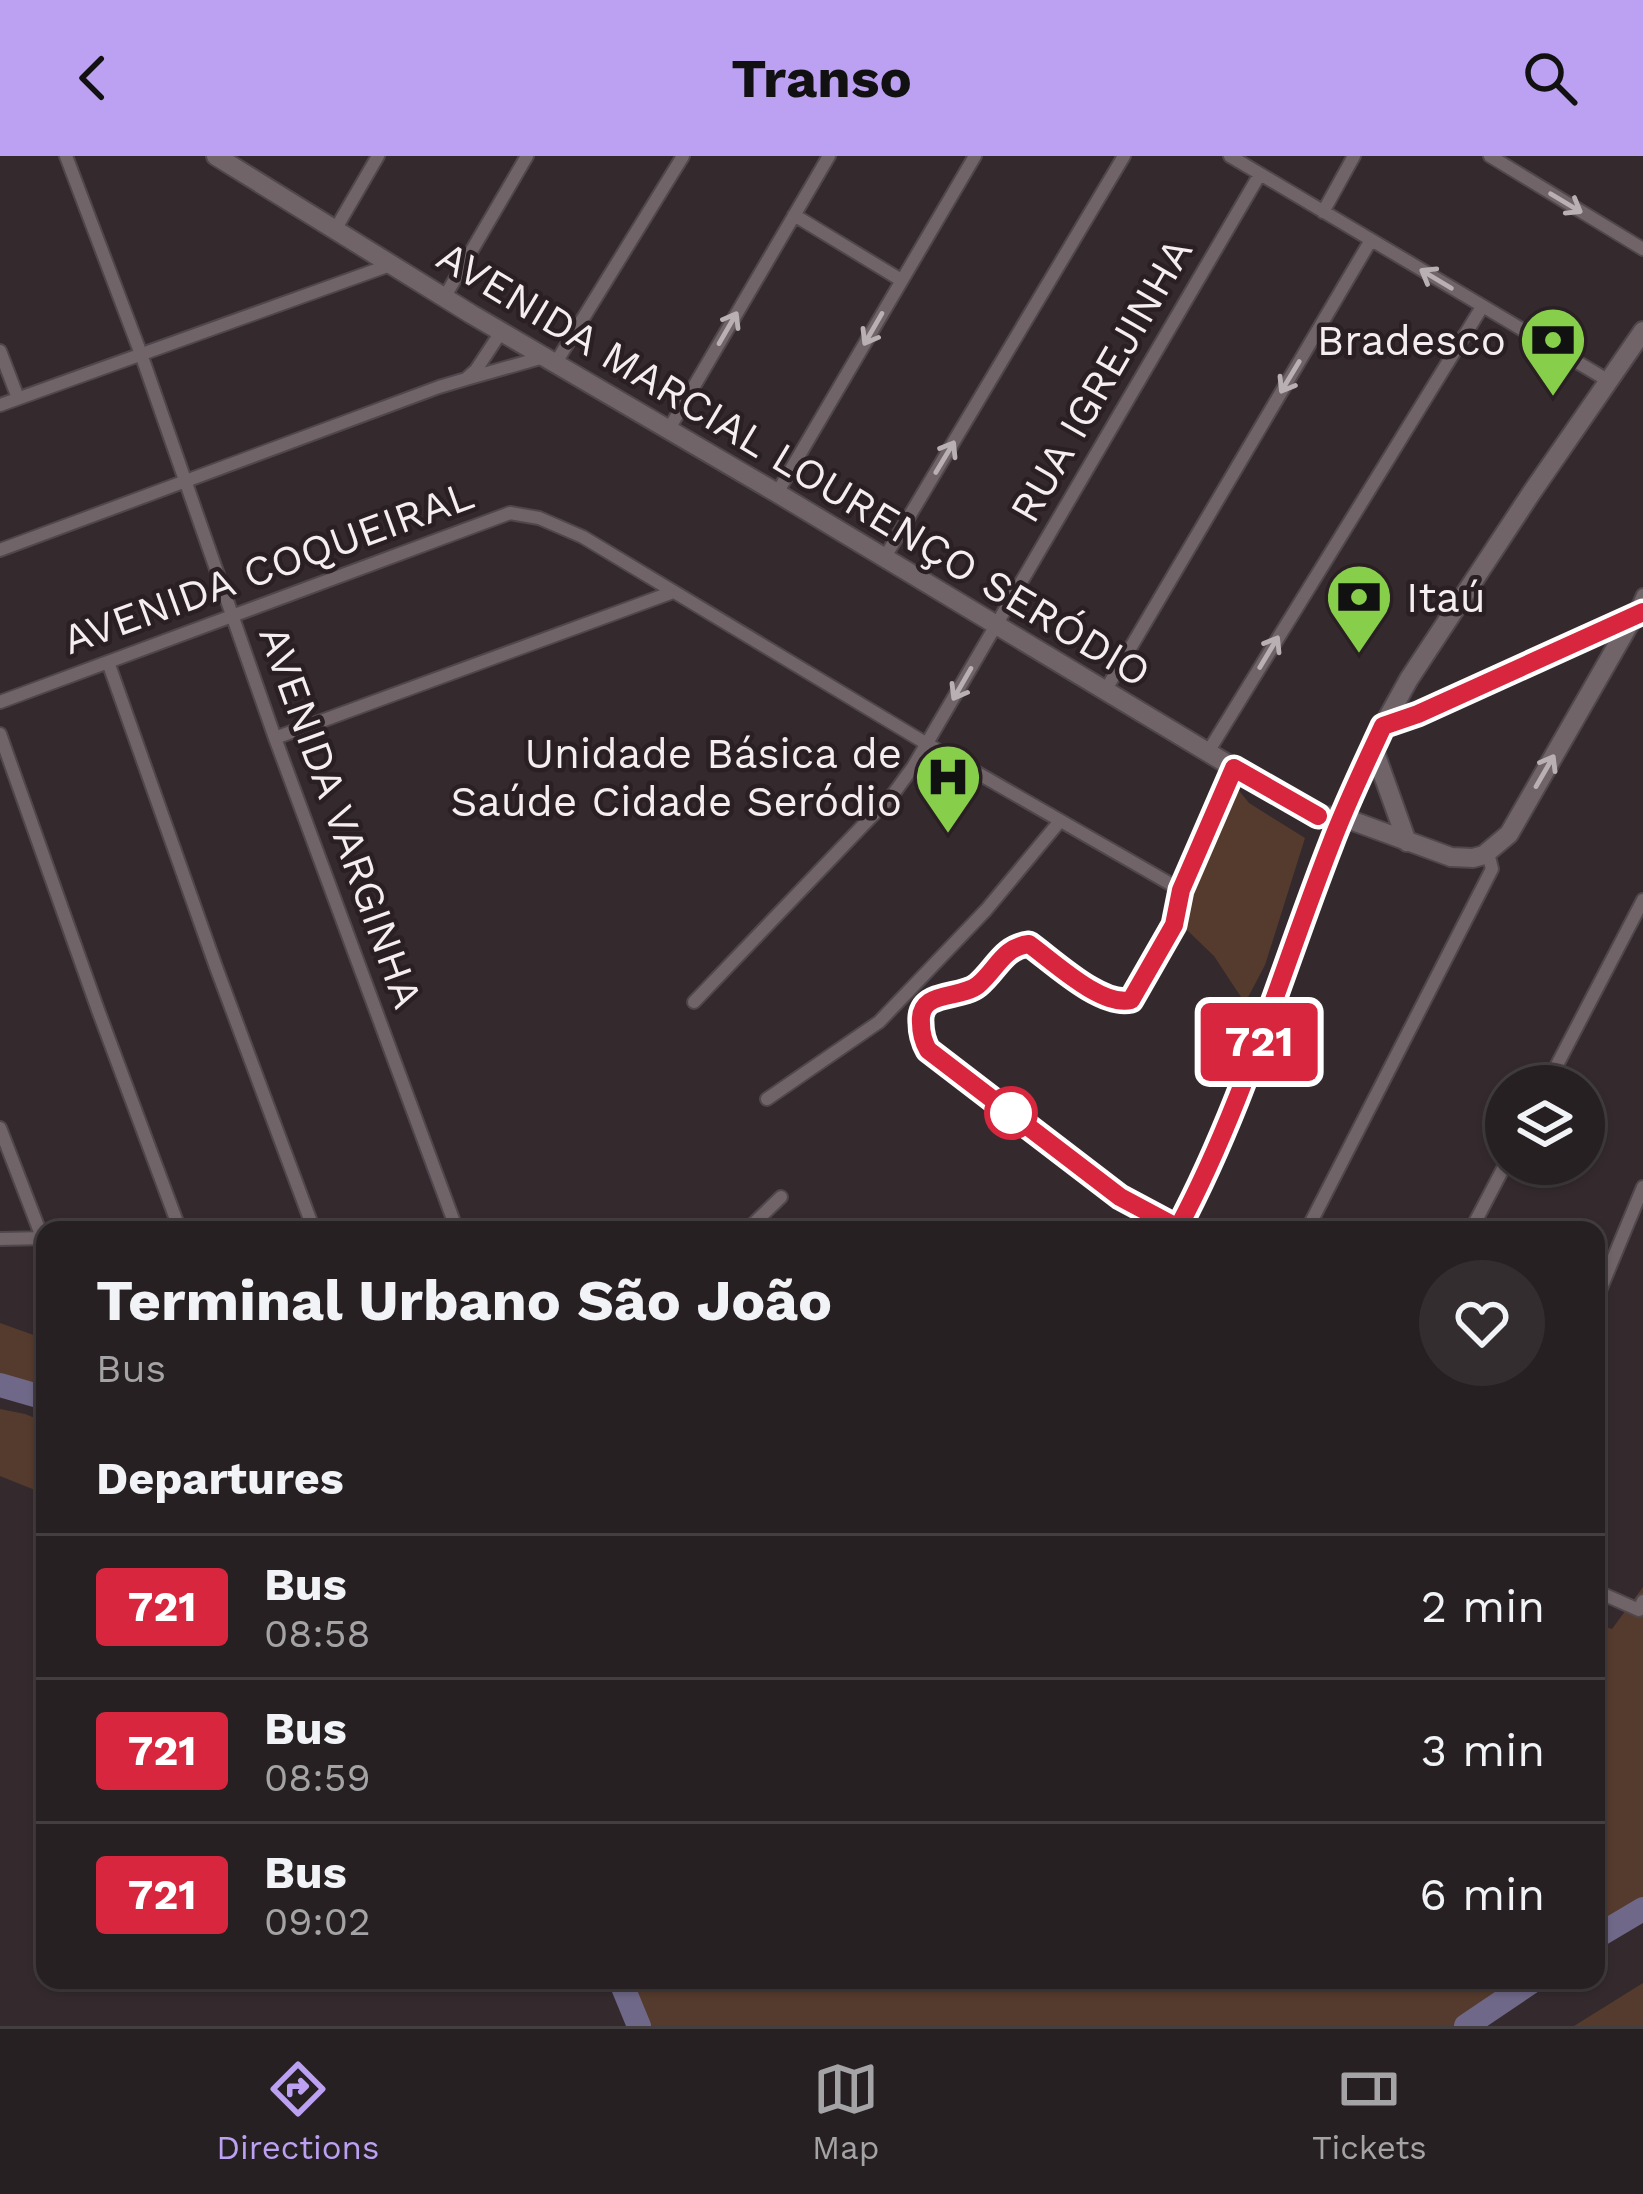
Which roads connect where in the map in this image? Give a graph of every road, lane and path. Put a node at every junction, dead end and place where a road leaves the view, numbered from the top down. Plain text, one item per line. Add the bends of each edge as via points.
1 (66, 156) edge
2 (378, 156) edge
3 (527, 156) edge
4 (683, 156) edge
5 (830, 156) edge
6 (975, 156) edge
7 (1124, 156) edge
8 (1230, 156) edge
9 (1354, 156) edge
10 (1490, 156) edge
11 (221, 157) edge
12 (1260, 174) junction
13 (1323, 212) junction
14 (794, 215) junction
15 (335, 230) junction
16 (1371, 241) junction
17 (1643, 249) edge
18 (391, 265) junction
19 (901, 280) junction
20 (444, 298) junction
21 (1482, 307) junction
22 (1643, 331) edge
23 (501, 332) junction
24 (0, 351) edge
25 (141, 354) junction
26 (550, 361) junction
27 (466, 379) junction
28 (1609, 381) junction
29 (18, 398) junction
30 (0, 405) edge
31 (669, 429) junction
32 (186, 482) junction
33 (777, 493) junction
34 (0, 550) edge
35 (885, 557) junction
36 (674, 592) junction
37 (1643, 595) edge
38 (1638, 614) edge
39 (232, 616) junction
40 (997, 625) junction
41 (1574, 645) junction
42 (108, 662) junction
43 (1409, 679) junction
44 (1595, 684) junction
45 (1105, 691) junction
46 (0, 702) edge
47 (1440, 703) junction
48 (1383, 726) junction
49 (0, 734) edge
50 (275, 738) junction
51 (927, 744) junction
52 (1373, 747) junction
53 (1208, 752) junction
54 (1234, 768) junction
55 (1342, 817) junction
56 (1060, 821) junction
57 (1407, 842) junction
58 (1488, 853) junction
59 (1643, 900) edge
60 (694, 1002) dead end
61 (1557, 1065) edge
62 (766, 1099) dead end
63 (0, 1127) edge
64 (1495, 1185) edge
65 (1643, 1186) edge
66 (781, 1197) dead end
67 (37, 1221) edge
68 (177, 1221) edge
69 (311, 1221) edge
70 (455, 1221) edge
71 (756, 1221) edge
72 (1182, 1221) edge
73 (1312, 1221) edge
74 (1476, 1221) edge
75 (36, 1238) edge
76 (0, 1239) edge
77 (1605, 1278) edge
78 (1605, 1595) edge
79 (1641, 1605) edge

1 - 25 street, AVENIDA VARGINHA
2 - 15 street
3 - 20 street
4 - 26 street
5 - 14 street
6 - 19 street
35 -> 7 street
8 - 12 street
9 - 13 street
10 -> 17 street
11 - 15 main road, AVENIDA MARCIAL LOURENÇO SERÓDIO
12 - 13 street
12 - 40 street, RUA IGREJINHA
13 - 16 street
14 - 19 street
31 -> 14 street
15 - 18 main road, AVENIDA MARCIAL LOURENÇO SERÓDIO
21 -> 16 street
16 -> 45 street
18 - 20 main road, AVENIDA MARCIAL LOURENÇO SERÓDIO
18 - 25 street
19 -> 33 street
20 - 23 main road, AVENIDA MARCIAL LOURENÇO SERÓDIO
21 - 28 street
53 -> 21 street
22 - 28 main road
23 - 26 main road, AVENIDA MARCIAL LOURENÇO SERÓDIO
23 - 27 street
24 - 29 street
25 - 29 street
25 - 32 street, AVENIDA VARGINHA
26 - 27 street
26 - 31 main road, AVENIDA MARCIAL LOURENÇO SERÓDIO
27 - 32 street
28 - 43 main road
29 - 30 street
31 - 33 main road, AVENIDA MARCIAL LOURENÇO SERÓDIO
32 - 34 street
32 - 39 street, AVENIDA VARGINHA
33 - 35 main road, AVENIDA MARCIAL LOURENÇO SERÓDIO
35 - 40 main road, AVENIDA MARCIAL LOURENÇO SERÓDIO
36 - 39 street, AVENIDA COQUEIRAL via 557,524 510,513
36 - 50 street
36 - 51 street, AVENIDA COQUEIRAL
37 - 38 street
38 - 41 main road
38 - 44 main road
39 - 42 street, AVENIDA COQUEIRAL
39 - 50 street, AVENIDA VARGINHA
40 - 45 main road, AVENIDA MARCIAL LOURENÇO SERÓDIO
40 -> 51 street, RUA IGREJINHA
41 - 44 main road via 1593,657
41 - 47 main road
42 - 46 street, AVENIDA COQUEIRAL
42 - 69 street
43 - 47 main road
43 - 48 main road
58 -> 44 main road via 1509,834
45 - 53 main road, AVENIDA MARCIAL LOURENÇO SERÓDIO
47 - 48 main road
48 - 52 main road
49 - 68 street
50 - 70 street, AVENIDA VARGINHA
51 - 56 street, AVENIDA COQUEIRAL
51 - 60 street, RUA IGREJINHA via 894,793
52 - 55 main road
52 - 57 main road
53 - 54 main road, AVENIDA MARCIAL LOURENÇO SERÓDIO
54 - 55 main road, AVENIDA MARCIAL LOURENÇO SERÓDIO via 1318,816
54 - 56 street, AVENIDA COQUEIRAL via 1181,890
55 - 57 main road, AVENIDA MARCIAL LOURENÇO SERÓDIO
55 - 72 street
56 - 62 street via 879,1022
57 - 58 main road, AVENIDA MARCIAL LOURENÇO SERÓDIO via 1451,857
58 - 73 street via 1492,869
59 - 61 street
63 - 67 street
64 - 74 street
65 - 77 street
66 - 71 street
75 - 76 street
78 - 79 street

